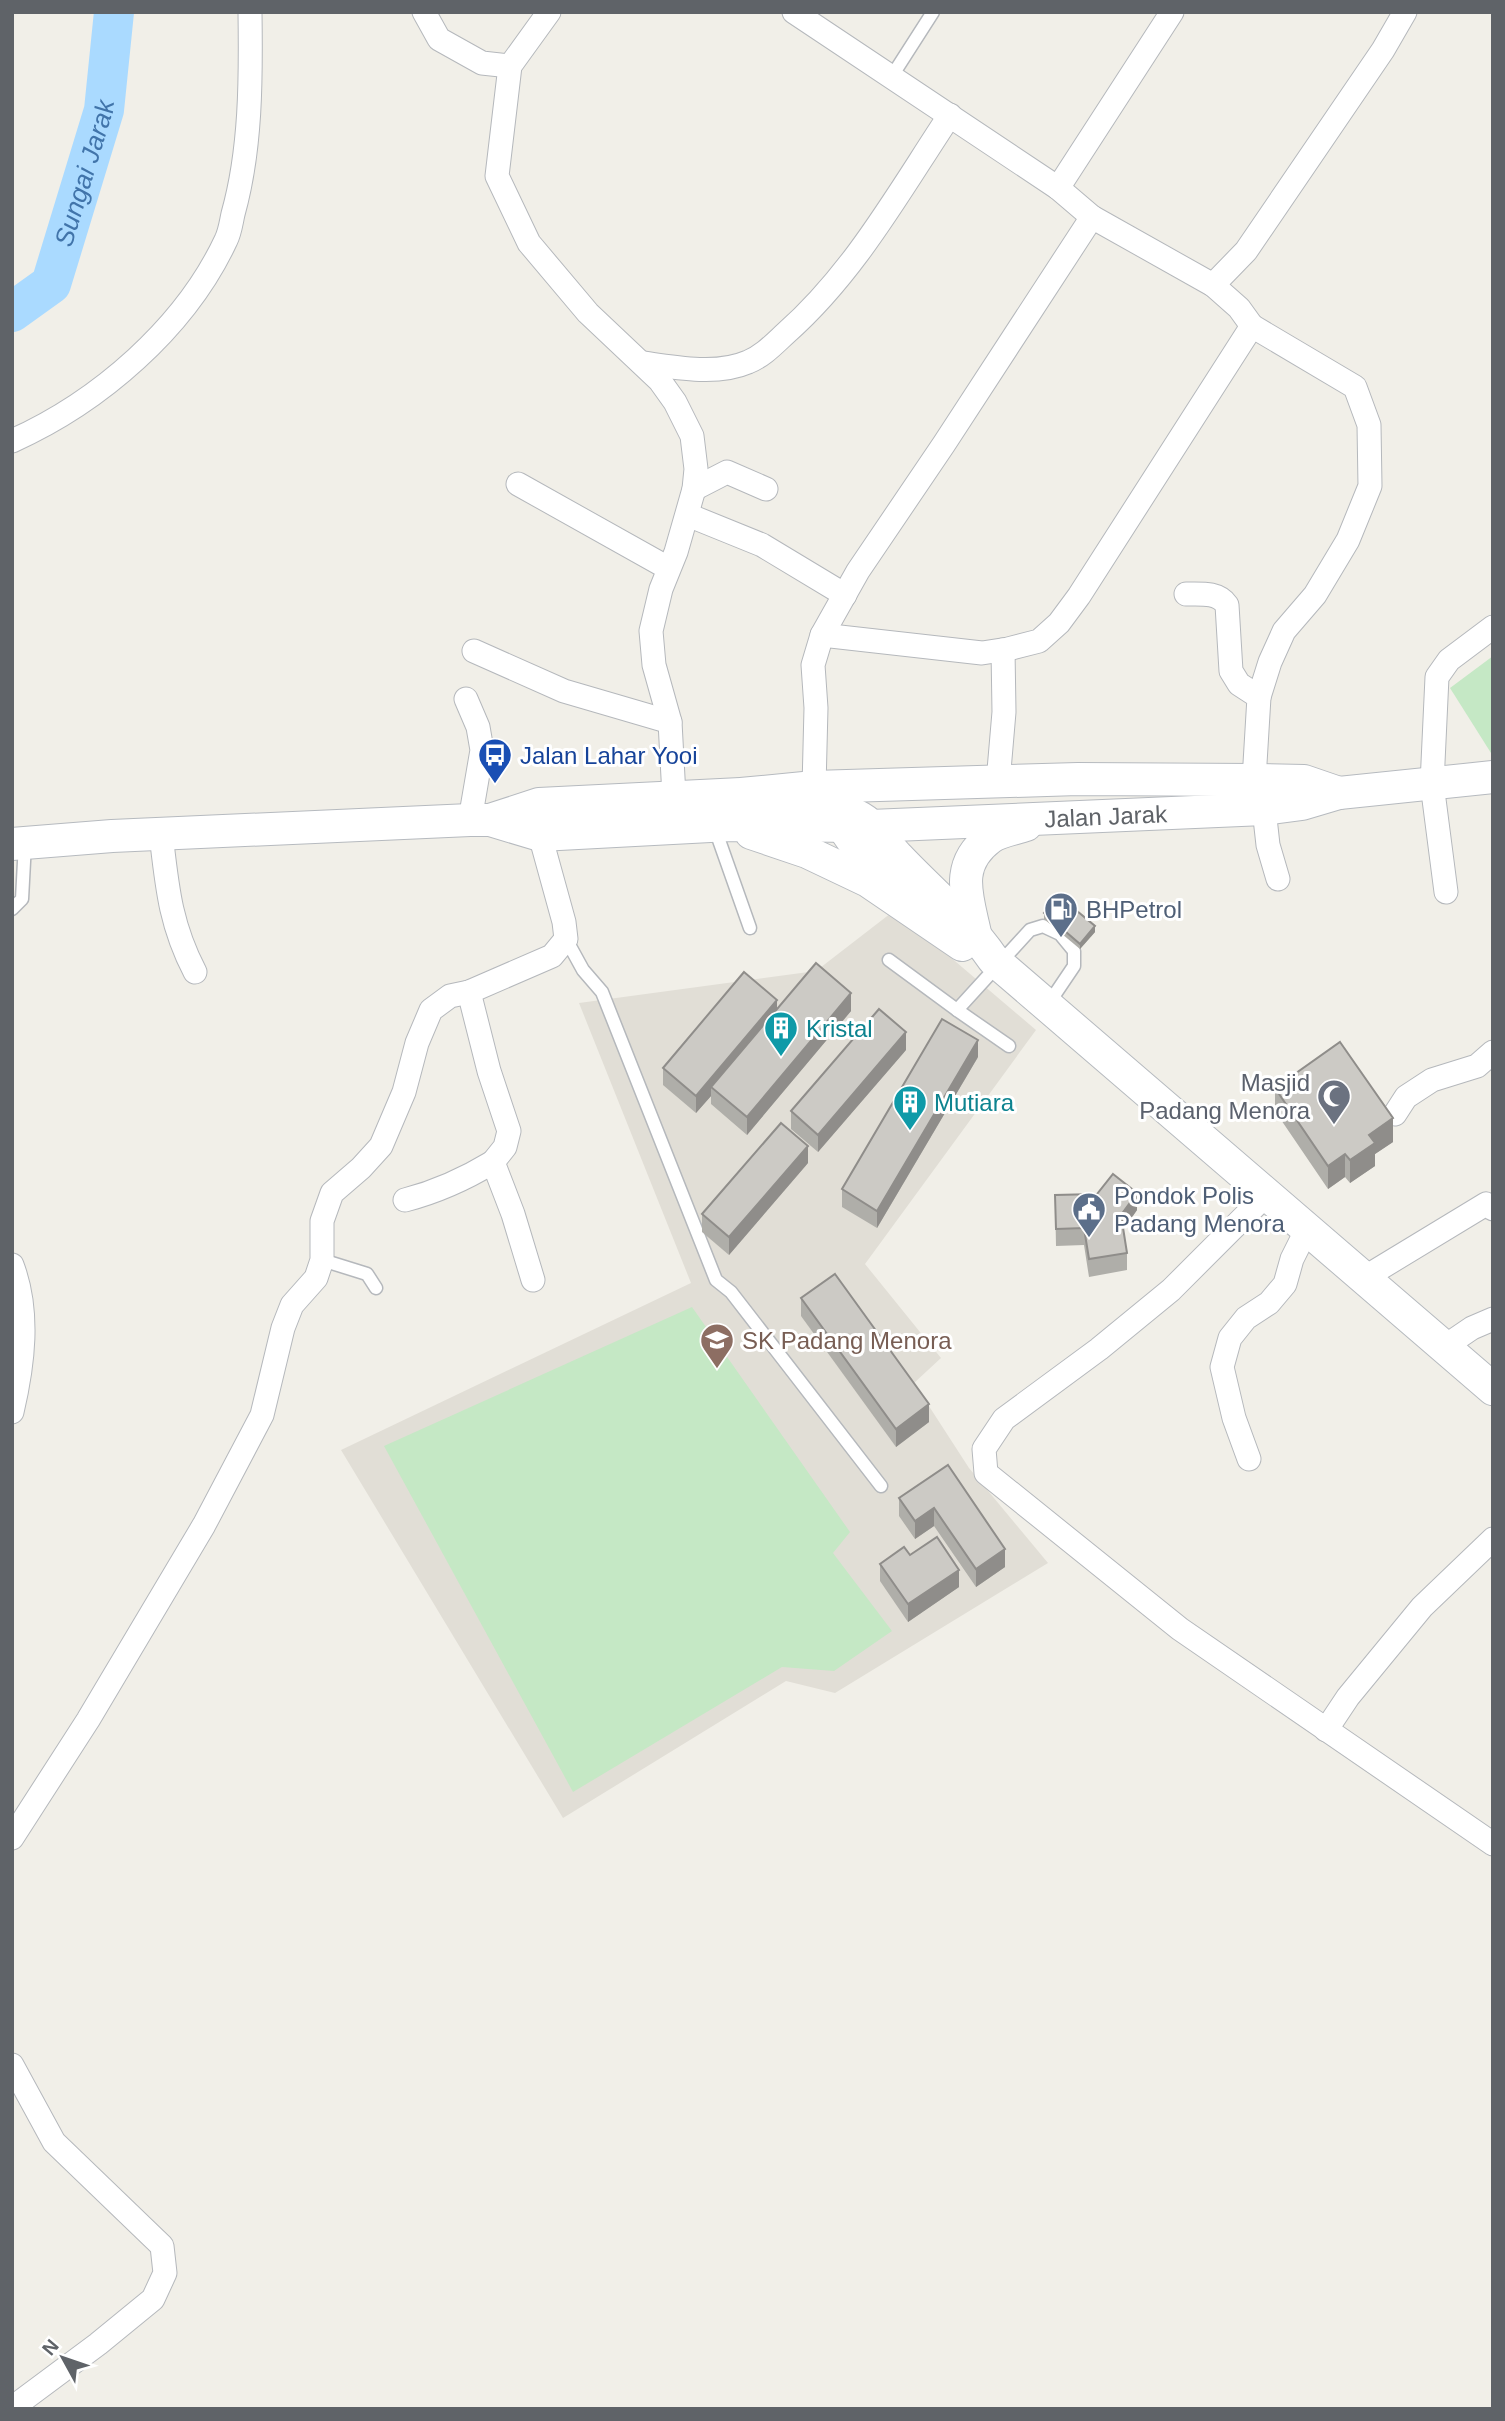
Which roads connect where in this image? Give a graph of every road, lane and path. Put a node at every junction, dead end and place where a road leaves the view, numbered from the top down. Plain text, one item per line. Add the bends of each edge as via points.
1 (250, 12) edge
2 (425, 12) edge
3 (548, 12) edge
4 (794, 12) edge
5 (933, 12) edge
6 (1172, 12) edge
7 (1405, 12) edge
8 (510, 66) junction
9 (892, 76) junction
10 (950, 115) junction
11 (1058, 187) junction
12 (1092, 217) junction
13 (1213, 285) junction
14 (1252, 326) junction
15 (642, 363) junction
16 (12, 441) edge
17 (518, 484) dead end
18 (694, 489) junction
19 (766, 489) dead end
20 (688, 515) junction
21 (668, 568) junction
22 (1186, 594) dead end
23 (845, 595) junction
24 (1493, 627) edge
25 (822, 635) junction
26 (1003, 650) junction
27 (474, 651) dead end
28 (1259, 697) junction
29 (466, 699) dead end
30 (670, 722) junction
31 (1493, 777) edge
32 (994, 782) junction
33 (1432, 784) junction
34 (814, 787) junction
35 (741, 794) junction
36 (1259, 794) junction
37 (674, 796) junction
38 (1050, 816) junction
39 (480, 820) junction
40 (856, 822) junction
41 (722, 826) junction
42 (161, 834) junction
43 (540, 835) junction
44 (19, 843) edge
45 (1278, 880) dead end
46 (1446, 892) dead end
47 (12, 909) edge
48 (750, 928) dead end
49 (566, 939) junction
50 (968, 939) junction
51 (888, 960) dead end
52 (996, 962) junction
53 (195, 972) dead end
54 (469, 992) junction
55 (1047, 1006) junction
56 (957, 1010) junction
57 (1009, 1046) dead end
58 (1493, 1052) edge
59 (1395, 1114) dead end
60 (493, 1162) junction
61 (1267, 1194) junction
62 (405, 1200) dead end
63 (1493, 1209) edge
64 (1307, 1228) junction
65 (322, 1260) junction
66 (12, 1265) edge
67 (1364, 1278) junction
68 (533, 1280) dead end
69 (376, 1289) dead end
70 (1493, 1319) edge
71 (1444, 1347) junction
72 (1493, 1390) edge
73 (12, 1412) edge
74 (1249, 1459) dead end
75 (881, 1486) dead end
76 (1493, 1539) edge
77 (1326, 1730) junction
78 (15, 1826) edge
79 (1493, 1844) edge
80 (12, 2065) edge
81 (12, 2408) edge

1 - 16 street via 246,136 240,190 227,239 190,302 130,365 48,425
2 - 8 street via 439,39 482,63
3 - 8 street
4 - 9 street
5 - 9 lane
6 - 11 street
7 - 13 street via 1246,251
8 - 15 street via 496,176 529,243 588,313
9 - 10 street
10 - 11 street
10 - 15 street via 847,270 812,310 766,351 747,363 722,368
11 - 12 street
12 - 13 street
12 - 23 street
13 - 14 street
14 - 26 street via 1059,623 1039,641
14 - 28 street via 1355,387 1369,425 1370,486 1348,540 1315,594 1284,631
15 - 18 street via 675,402 692,436
17 - 21 street
18 - 19 street via 727,472
18 - 20 street
20 - 21 street
20 - 23 street via 762,545
21 - 30 street via 651,631 654,664
22 - 28 street via 1224,600 1231,671 1239,684
23 - 25 street
24 - 33 street via 1449,660 1437,677
25 - 26 street via 982,653
25 - 34 street via 813,665
26 - 32 street via 1004,712
27 - 30 street via 564,691
28 - 36 street
29 - 39 street via 482,750
30 - 37 street
31 - 33 main road, Jalan Jarak
32 - 34 main road
32 - 36 main road, Jalan Jarak via 1078,779
32 - 40 main road via 909,800
33 - 36 main road, Jalan Jarak via 1339,793 1302,804
33 - 46 street
34 - 35 main road
35 - 37 main road
35 - 40 main road via 833,807
36 - 38 main road, Jalan Jarak
36 - 45 street
37 - 39 main road via 539,804
38 - 40 main road, Jalan Jarak
38 - 50 main road via 991,837 973,856 964,881
39 - 42 main road
39 - 43 main road
40 - 41 main road
40 - 50 main road via 898,857
41 - 43 main road
41 - 48 lane
41 - 50 main road via 807,852
42 - 44 main road
42 - 53 street via 168,902
43 - 49 street
44 - 47 lane via 22,899
49 - 54 street via 552,956
49 - 75 lane via 602,992 716,1280 732,1292
50 - 52 main road
51 - 56 lane
52 - 55 main road
52 - 55 lane via 1030,930 1043,926 1059,934 1074,951 1074,966
52 - 56 lane
54 - 60 street via 509,1131 505,1147
54 - 65 street via 450,996 431,1010 381,1146 332,1193 322,1221
55 - 61 main road
56 - 57 lane
58 - 59 street via 1477,1066 1432,1080 1406,1097
60 - 62 street via 468,1178
60 - 68 street
61 - 64 main road
61 - 77 street via 1171,1290 1004,1419 984,1449 986,1473 1180,1629
63 - 67 street via 1486,1204
64 - 67 main road
64 - 74 street via 1285,1284 1230,1338 1222,1367
65 - 69 lane via 367,1275
65 - 78 street via 316,1278 292,1305 262,1415 210,1513 88,1720
66 - 73 street via 23,1320 21,1370
67 - 71 main road
70 - 71 street
71 - 72 main road
76 - 77 street via 1422,1607
77 - 79 street
80 - 81 street via 54,2142 162,2246 165,2273 153,2299

